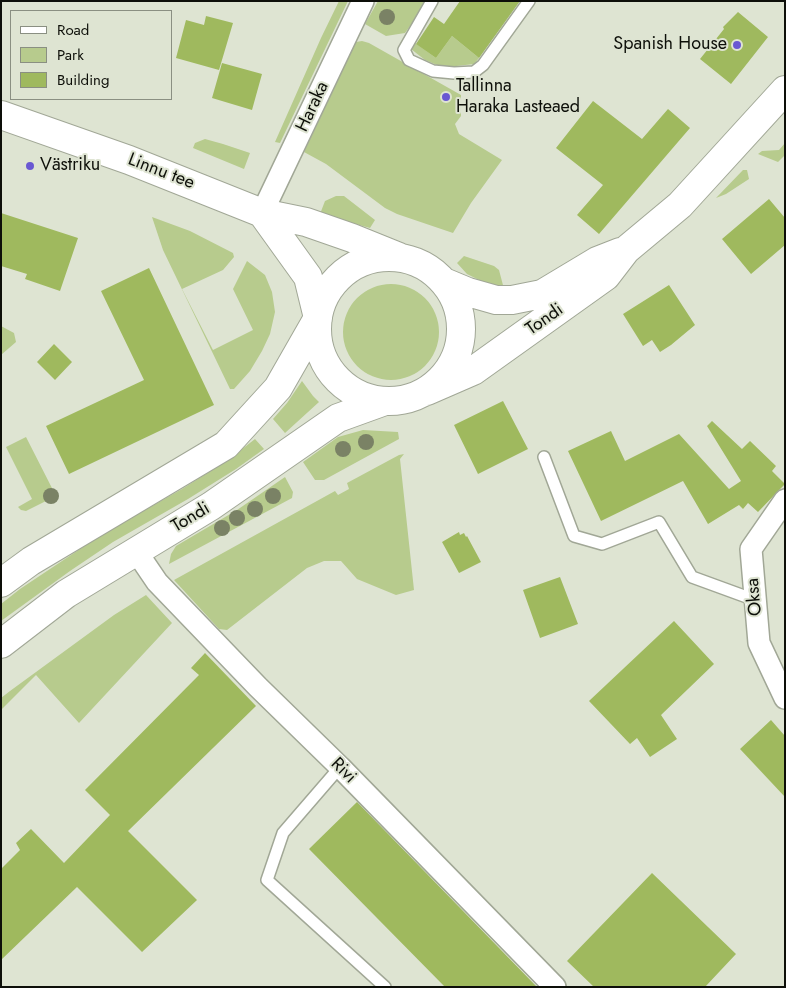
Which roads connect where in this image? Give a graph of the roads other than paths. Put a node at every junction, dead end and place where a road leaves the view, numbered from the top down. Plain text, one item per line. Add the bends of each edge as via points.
1 (363, 1) edge
2 (432, 1) edge
3 (529, 1) edge
4 (785, 90) edge
5 (1, 115) edge
6 (262, 213) junction
7 (626, 250) junction
8 (403, 258) junction
9 (444, 282) junction
10 (318, 318) junction
11 (427, 391) junction
12 (385, 401) junction
13 (544, 457) dead end
14 (785, 500) edge
15 (136, 551) junction
16 (1, 583) edge
17 (755, 600) junction
18 (1, 644) edge
19 (785, 698) edge
20 (340, 768) junction
21 (385, 987) edge
22 (555, 987) edge

1 - 6 street, Haraka
2 - 3 lane via 404,50 409,60 433,71 454,73 474,72 483,65
4 - 7 street, Tondi via 680,205
5 - 6 street, Linnu tee via 129,160
6 - 8 street, Linnu tee via 306,222
6 - 10 street via 308,277
7 - 9 street, Tondi via 597,260 542,294 512,300 496,300
7 - 11 street, Tondi via 606,276 474,371
8 - 9 street via 427,268
8 - 10 street via 377,258 343,274 327,294
9 - 11 street via 460,316 462,333 458,354 437,384
10 - 12 street via 318,341 334,376 355,393
10 - 16 street via 278,388 226,445
11 - 12 street via 408,400
12 - 15 street, Tondi via 338,418 211,506
13 - 17 lane via 574,536 602,544 659,522 692,577
14 - 17 street, Oksa via 751,549
15 - 18 street, Tondi via 66,594
15 - 20 street, Rivi via 157,582
17 - 19 street, Oksa via 759,643
20 - 21 lane via 283,833 267,880
20 - 22 street, Rivi

